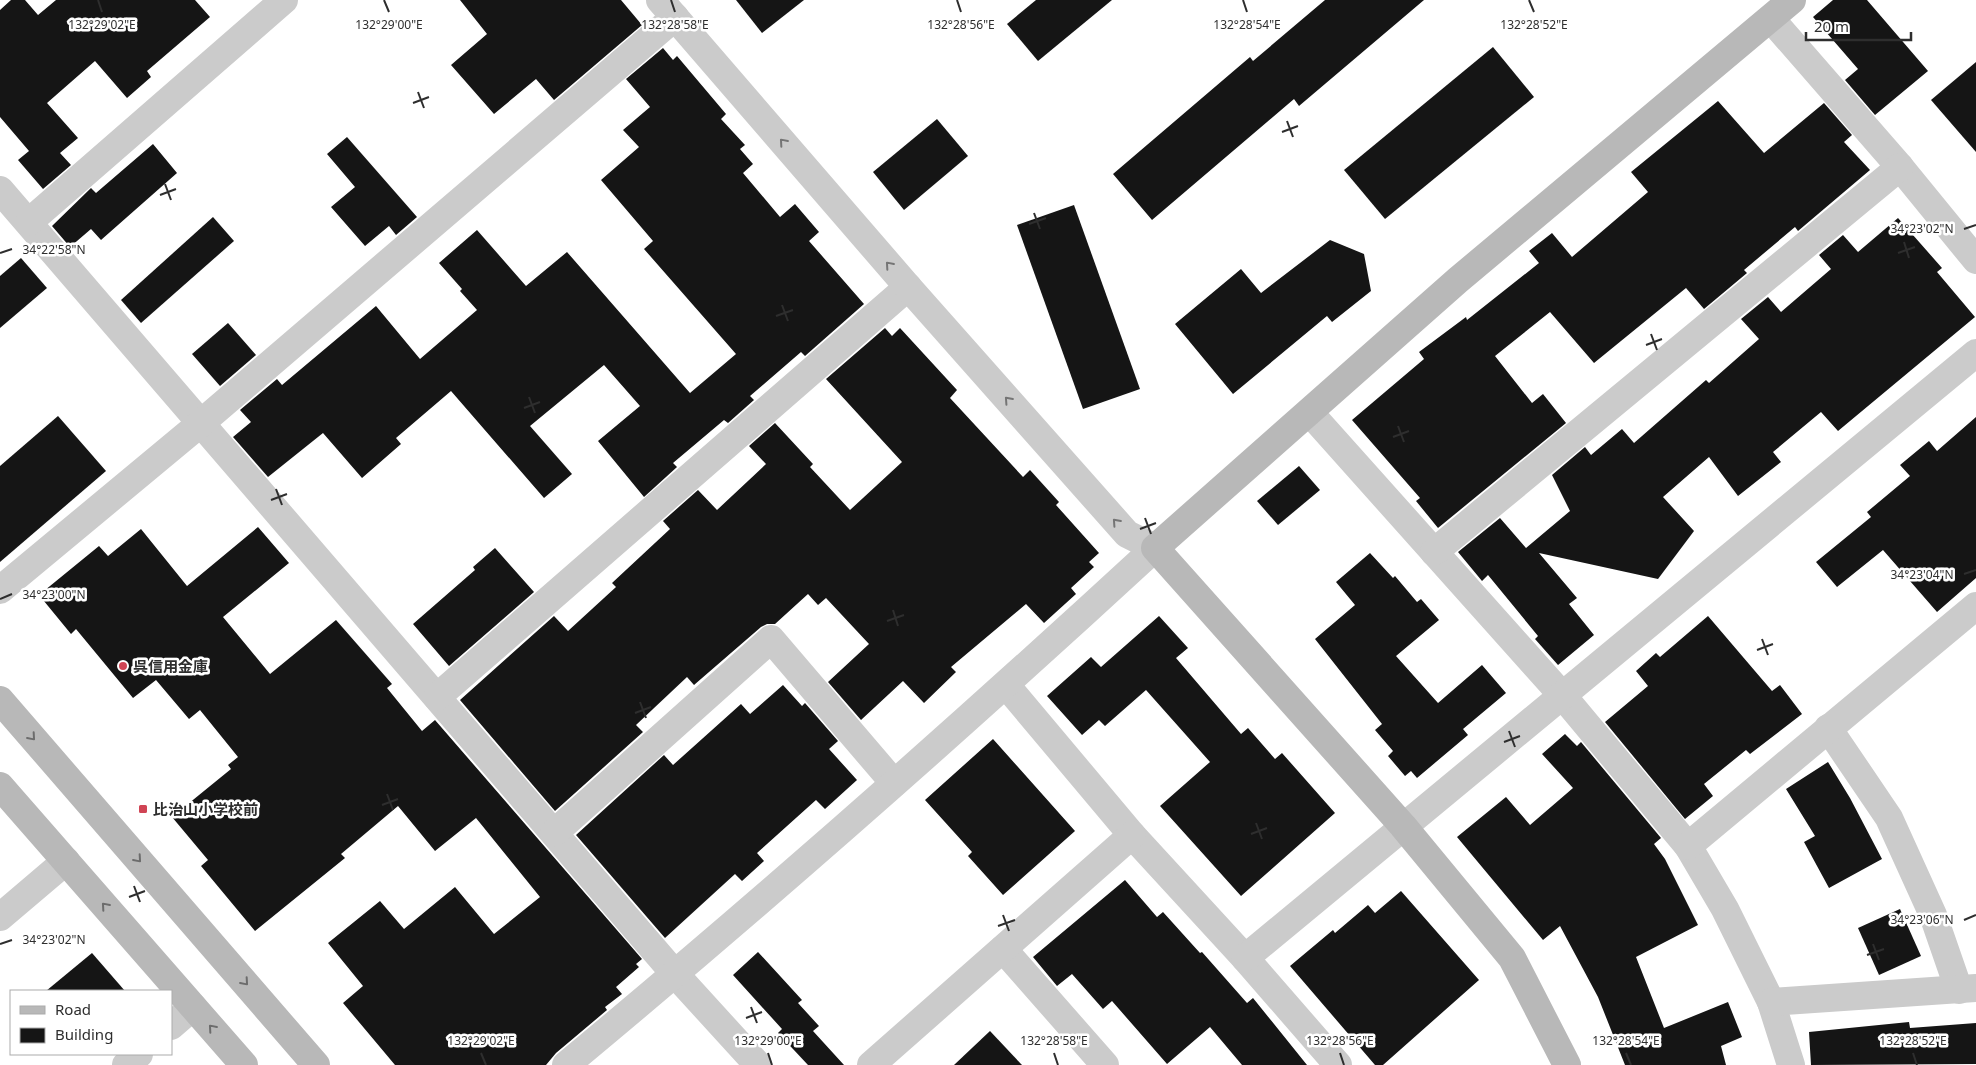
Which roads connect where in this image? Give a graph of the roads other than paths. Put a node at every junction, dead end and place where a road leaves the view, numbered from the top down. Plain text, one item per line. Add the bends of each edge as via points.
1 (284, 0) edge
2 (1792, 0) edge
3 (667, 8) edge
4 (1771, 19) junction
5 (1900, 167) junction
6 (0, 190) edge
7 (29, 222) junction
8 (1976, 260) edge
9 (908, 287) junction
10 (1976, 354) edge
11 (1310, 413) junction
12 (201, 423) junction
13 (1156, 548) junction
14 (1434, 552) junction
15 (0, 590) edge
16 (1976, 606) edge
17 (1006, 685) junction
18 (1562, 695) junction
19 (437, 697) junction
20 (0, 700) edge
21 (1828, 728) junction
22 (894, 783) junction
23 (0, 786) edge
24 (1403, 826) junction
25 (554, 833) junction
26 (1132, 835) junction
27 (1688, 846) junction
28 (66, 861) junction
29 (0, 917) edge
30 (1003, 949) junction
31 (1245, 958) junction
32 (675, 974) junction
33 (1968, 989) edge
34 (1770, 1002) junction
35 (193, 1007) junction
36 (172, 1025) edge
37 (138, 1055) edge
38 (126, 1065) edge
39 (244, 1065) edge
40 (316, 1065) edge
41 (566, 1065) edge
42 (758, 1065) edge
43 (871, 1065) edge
44 (1105, 1065) edge
45 (1338, 1065) edge
46 (1567, 1065) edge
47 (1791, 1065) edge

1 - 7 street
2 - 4 street
9 -> 3 street
3 - 12 street
4 - 5 street
4 - 11 street via 1458,280
5 - 8 street
5 - 14 street
6 - 7 street
7 - 12 street
13 -> 9 street via 1126,534
9 - 19 street
10 - 18 street
11 - 13 street
11 - 14 street
12 - 15 street
12 - 19 street
13 - 17 street
13 - 24 street
14 - 18 street
16 - 21 street
17 - 22 street
17 - 26 street
18 - 24 street
18 - 27 street
19 - 25 street
20 -> 40 street
21 - 27 street
21 - 33 street via 1889,818
22 - 25 street via 771,639
22 - 32 street
23 - 28 street
24 - 31 street
24 - 46 street via 1512,958
25 - 32 street
26 - 30 street
26 - 31 street
27 - 34 street via 1724,909
28 - 29 street
35 -> 28 street
30 - 43 street
30 - 44 street
31 - 45 street
32 - 41 street
32 - 42 street
33 - 34 street
34 - 47 street
35 - 36 street
39 -> 35 street
37 - 38 street

